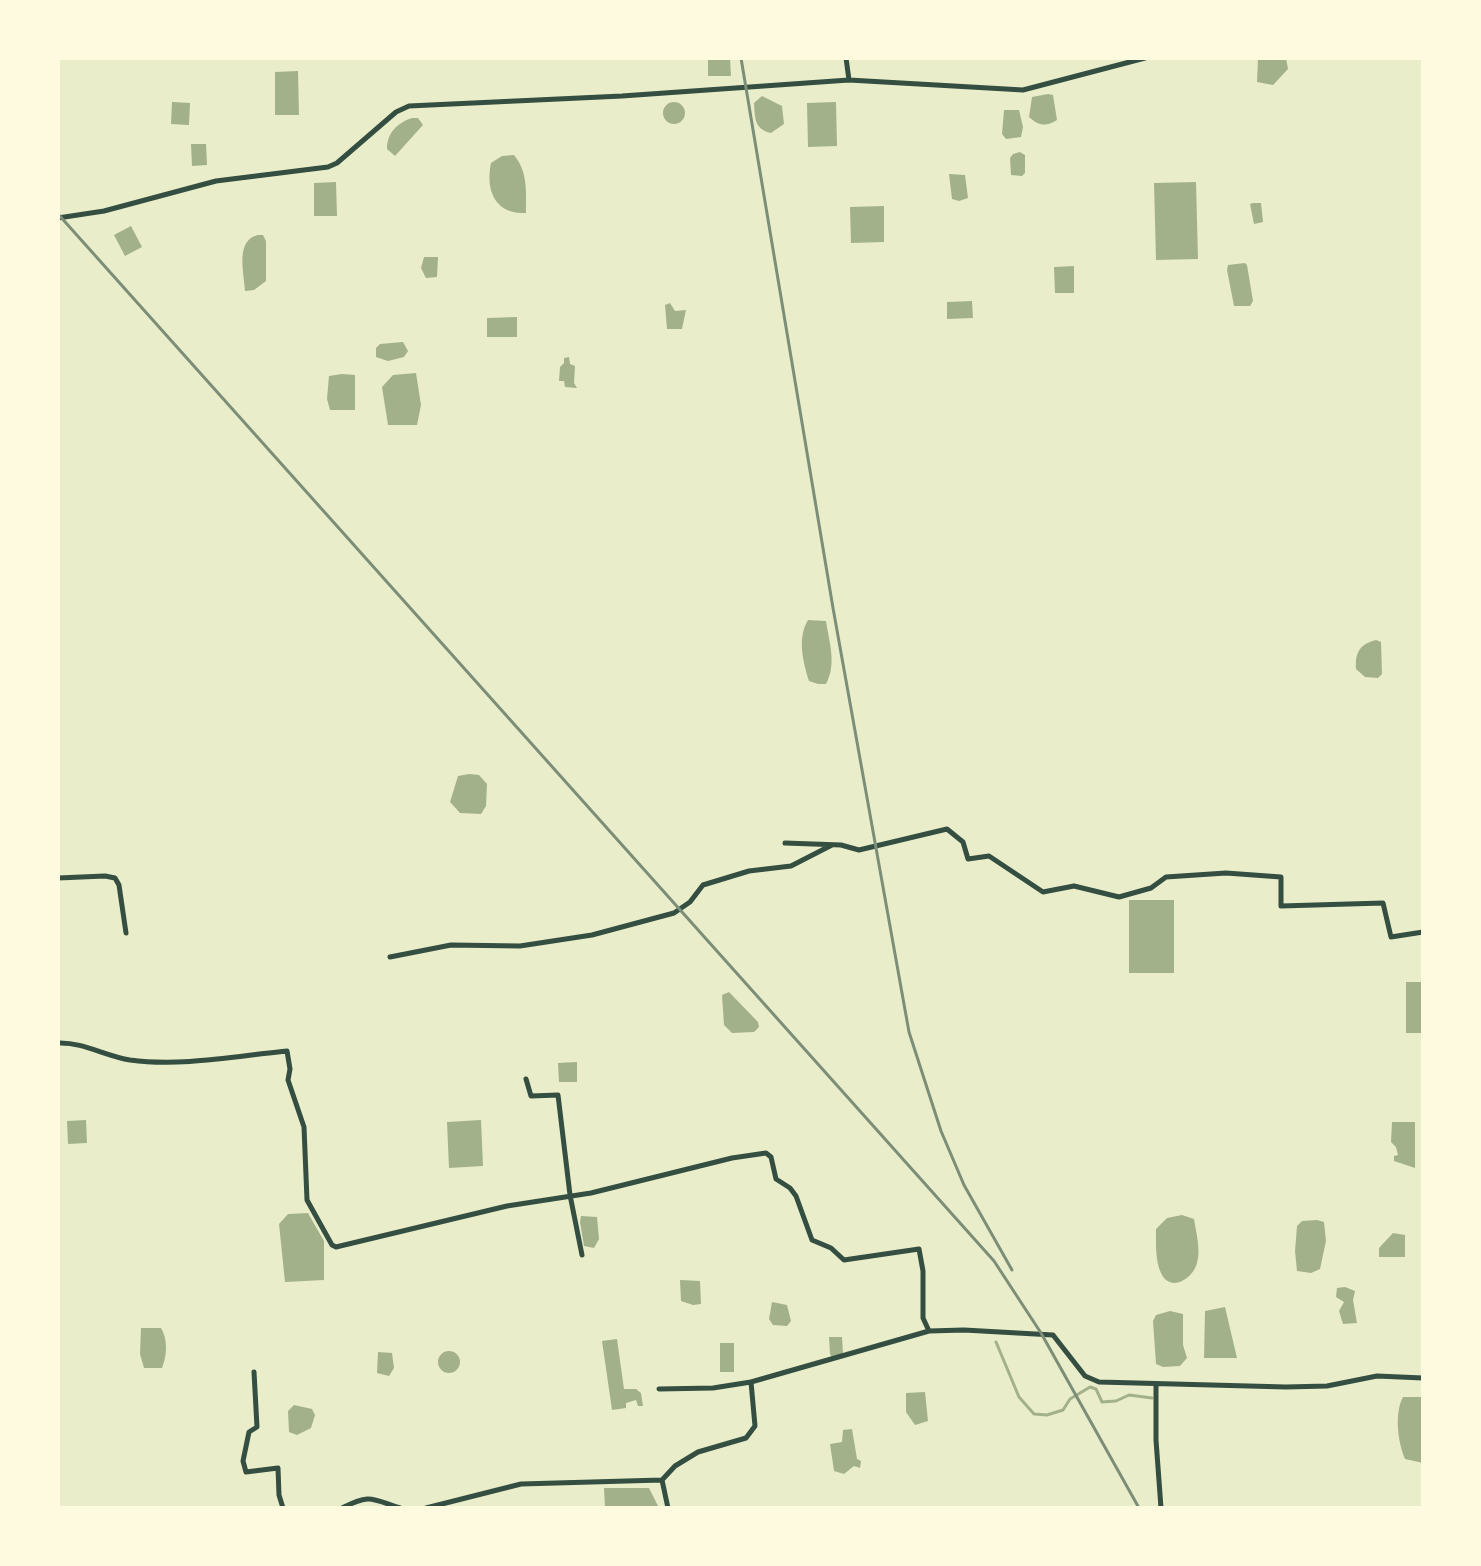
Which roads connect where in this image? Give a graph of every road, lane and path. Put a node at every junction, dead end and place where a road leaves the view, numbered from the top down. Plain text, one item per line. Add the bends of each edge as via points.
1 (846, 58) edge
2 (1145, 58) edge
3 (849, 80) junction
4 (58, 218) edge
5 (785, 843) dead end
6 (833, 844) junction
7 (58, 878) edge
8 (1423, 932) edge
9 (126, 933) dead end
10 (390, 957) dead end
11 (58, 1043) edge
12 (526, 1079) dead end
13 (570, 1195) junction
14 (582, 1255) dead end
15 (929, 1331) junction
16 (254, 1372) dead end
17 (1423, 1378) edge
18 (751, 1382) junction
19 (1156, 1384) junction
20 (659, 1389) dead end
21 (662, 1480) junction
22 (283, 1508) edge
23 (342, 1508) edge
24 (400, 1508) edge
25 (426, 1508) edge
26 (668, 1508) edge
27 (1161, 1508) edge

1 - 3 street
2 - 3 street via 1023,90
3 - 4 street via 409,106 328,167 216,181
5 - 6 street
6 - 8 street via 859,850 947,829 963,842 968,859 989,856 1043,892 1074,886 1119,897 1151,888 1166,877 1281,877 1281,906 1383,903 1391,937
6 - 10 street via 791,866 703,885 674,913 592,935 520,946 451,945
7 - 9 street via 115,878
11 - 13 street via 183,1062 287,1051 288,1080 304,1127 307,1200 336,1247
12 - 13 street via 531,1096 558,1095
13 - 14 street
13 - 15 street via 766,1153 776,1179 796,1196 812,1240 844,1260 919,1249 923,1318
15 - 18 street
15 - 19 street via 1053,1335 1085,1376 1099,1382
16 - 22 street via 257,1427 249,1432 243,1461 246,1472 278,1468
17 - 19 street via 1377,1376 1286,1387
18 - 20 street
18 - 21 street via 755,1426 746,1438 698,1452
19 - 27 street
21 - 25 street via 521,1484
21 - 26 street
23 - 24 street via 368,1498

